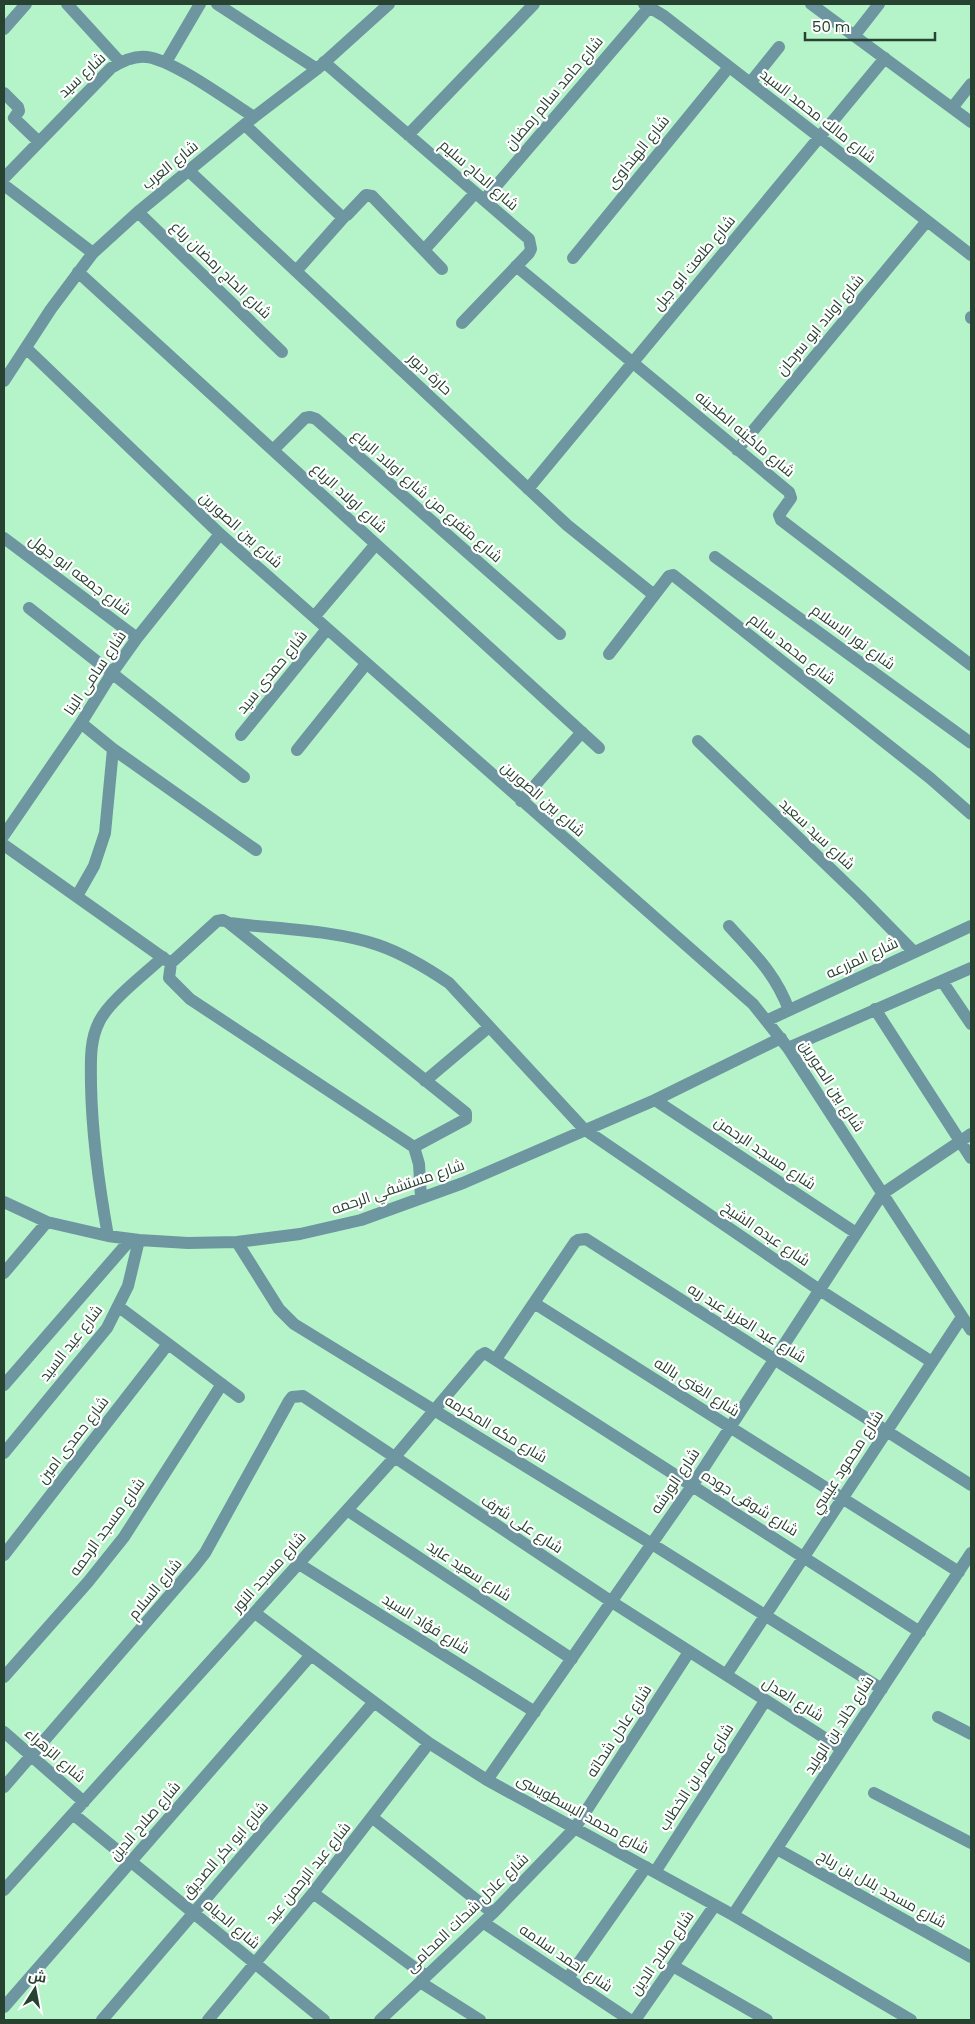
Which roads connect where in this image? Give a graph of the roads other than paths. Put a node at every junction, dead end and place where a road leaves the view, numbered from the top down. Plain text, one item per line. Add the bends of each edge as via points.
1 (26, 4) edge
2 (66, 4) edge
3 (200, 4) edge
4 (218, 4) edge
5 (389, 4) edge
6 (534, 4) edge
7 (811, 4) edge
8 (878, 4) edge
9 (648, 5) edge
10 (4, 29) edge
11 (854, 36) junction
12 (779, 47) dead end
13 (885, 58) junction
14 (120, 62) junction
15 (166, 62) junction
16 (321, 65) junction
17 (729, 67) junction
18 (750, 83) junction
19 (971, 84) edge
20 (4, 93) edge
21 (952, 108) junction
22 (250, 121) junction
23 (971, 122) edge
24 (408, 134) junction
25 (819, 138) junction
26 (38, 141) junction
27 (188, 171) junction
28 (4, 178) edge
29 (4, 185) edge
30 (480, 196) junction
31 (138, 212) junction
32 (344, 217) junction
33 (927, 221) junction
34 (424, 250) junction
35 (93, 253) junction
36 (971, 255) edge
37 (573, 258) dead end
38 (516, 266) junction
39 (442, 269) dead end
40 (297, 270) junction
41 (78, 272) junction
42 (462, 323) dead end
43 (26, 348) junction
44 (282, 352) dead end
45 (633, 362) junction
46 (4, 381) edge
47 (273, 450) junction
48 (737, 450) junction
49 (528, 489) junction
50 (220, 534) junction
51 (4, 538) edge
52 (376, 544) junction
53 (715, 556) dead end
54 (654, 595) junction
55 (29, 608) dead end
56 (314, 617) junction
57 (327, 629) junction
58 (560, 634) dead end
59 (137, 638) junction
60 (608, 654) dead end
61 (366, 664) junction
62 (971, 665) edge
63 (112, 673) junction
64 (81, 723) junction
65 (582, 732) junction
66 (241, 735) dead end
67 (698, 742) dead end
68 (971, 743) edge
69 (599, 748) dead end
70 (113, 749) junction
71 (297, 750) dead end
72 (244, 777) dead end
73 (521, 801) junction
74 (971, 814) edge
75 (4, 835) edge
76 (4, 845) edge
77 (256, 850) dead end
78 (77, 896) junction
79 (230, 922) junction
80 (729, 926) dead end
81 (971, 926) edge
82 (914, 952) junction
83 (167, 960) junction
84 (971, 968) edge
85 (942, 980) junction
86 (875, 1009) junction
87 (789, 1010) junction
88 (768, 1020) junction
89 (971, 1024) edge
90 (489, 1027) junction
91 (785, 1043) junction
92 (425, 1082) junction
93 (655, 1100) junction
94 (584, 1130) junction
95 (966, 1138) edge
96 (414, 1147) junction
97 (971, 1158) edge
98 (882, 1194) junction
99 (421, 1198) junction
100 (4, 1202) edge
101 (47, 1222) junction
102 (856, 1233) junction
103 (108, 1236) junction
104 (135, 1240) junction
105 (237, 1242) junction
106 (590, 1242) joint
107 (4, 1273) edge
108 (818, 1289) junction
109 (534, 1302) junction
110 (119, 1307) junction
111 (962, 1317) junction
112 (971, 1330) edge
113 (168, 1344) junction
114 (492, 1356) junction
115 (774, 1359) junction
116 (932, 1362) junction
117 (222, 1384) junction
118 (4, 1385) edge
119 (303, 1396) joint
120 (239, 1397) dead end
121 (434, 1411) junction
122 (731, 1427) junction
123 (887, 1431) junction
124 (4, 1453) edge
125 (394, 1458) junction
126 (971, 1485) edge
127 (692, 1486) junction
128 (842, 1499) junction
129 (347, 1510) junction
130 (652, 1544) junction
131 (971, 1553) edge
132 (4, 1555) edge
133 (804, 1557) junction
134 (299, 1564) junction
135 (958, 1572) junction
136 (612, 1602) junction
137 (254, 1613) junction
138 (766, 1615) junction
139 (920, 1632) junction
140 (689, 1652) junction
141 (311, 1655) junction
142 (572, 1659) junction
143 (726, 1675) junction
144 (4, 1677) edge
145 (882, 1688) junction
146 (765, 1701) junction
147 (374, 1702) junction
148 (535, 1712) junction
149 (938, 1717) dead end
150 (4, 1732) edge
151 (971, 1734) edge
152 (429, 1744) junction
153 (842, 1749) junction
154 (32, 1756) junction
155 (488, 1780) junction
156 (4, 1788) edge
157 (874, 1793) dead end
158 (84, 1802) junction
159 (74, 1814) junction
160 (373, 1818) junction
161 (575, 1828) junction
162 (971, 1843) edge
163 (777, 1849) junction
164 (131, 1862) junction
165 (650, 1870) junction
166 (4, 1890) edge
167 (313, 1893) junction
168 (715, 1905) junction
169 (193, 1912) junction
170 (493, 1914) junction
171 (733, 1915) junction
172 (484, 1923) junction
173 (971, 1957) edge
174 (255, 1964) junction
175 (673, 1966) junction
176 (568, 1978) junction
177 (423, 1979) junction
178 (4, 2007) edge
179 (102, 2020) edge
180 (208, 2020) edge
181 (324, 2020) edge
182 (380, 2020) edge
183 (480, 2020) edge
184 (630, 2020) edge
185 (635, 2020) edge
186 (767, 2020) edge
187 (911, 2020) edge

1 - 10 street
2 - 14 street
3 - 15 street
4 - 16 street, شارع الحاج سليم
5 - 16 street, شارع العرب
6 - 24 street
7 - 11 street
8 - 11 street
9 - 17 street, شارع مالك محمد السيد
9 - 30 street, شارع حامد سالم رمضان
11 - 13 street
12 - 18 street
13 - 21 street
13 - 25 street, شارع طلعت ابو جبل
14 - 15 street, شارع سيد via 145,56
14 - 26 street, شارع سيد
15 - 22 street, شارع سيد
16 - 22 street, شارع العرب
16 - 24 street, شارع الحاج سليم
17 - 18 street, شارع مالك محمد السيد
17 - 37 street, شارع الهنداوى
18 - 25 street, شارع مالك محمد السيد
19 - 21 street
20 - 26 street via 18,107 14,118
21 - 23 street
22 - 27 street, شارع العرب
22 - 32 street
24 - 30 street, شارع الحاج سليم
25 - 33 street, شارع مالك محمد السيد
25 - 45 street, شارع طلعت ابو جبل
26 - 28 street, شارع سيد
27 - 31 street, شارع العرب
27 - 40 street, حارة دبور
29 - 35 street
30 - 34 street, شارع حامد سالم رمضان
30 - 38 street, شارع الحاج سليم via 529,239 529,253
31 - 35 street, شارع العرب
31 - 44 street, شارع الحاج رمضان رباع
32 - 34 street via 366,195 372,196
32 - 40 street
33 - 36 street, شارع مالك محمد السيد
33 - 48 street, شارع اولاد ابو سرحان
34 - 39 street
35 - 41 street, شارع العرب
38 - 42 street, شارع الحاج سليم
38 - 45 street, شارع ماكينه الطحينه
40 - 49 street, حارة دبور
41 - 43 street, شارع العرب
41 - 47 street, شارع اولاد الرباع
43 - 46 street, شارع العرب
43 - 50 street, شارع بين الصورين
45 - 48 street, شارع ماكينه الطحينه
45 - 49 street, شارع طلعت ابو جبل
47 - 52 street, شارع اولاد الرباع
47 - 58 street, شارع متفرع من شارع اولاد الرباع via 305,418 316,419
48 - 62 street, شارع ماكينه الطحينه via 789,492 792,498 779,515 781,520
49 - 54 street, حارة دبور
50 - 56 street, شارع بين الصورين
50 - 59 street, شارع سامى البنا
51 - 59 street, شارع جمعه ابو جهل
52 - 56 street
52 - 65 street, شارع اولاد الرباع
53 - 68 street, شارع نور الاسلام
54 - 60 street, شارع محمد سالم
54 - 74 street, شارع محمد سالم via 673,575
55 - 63 street
56 - 57 street, شارع بين الصورين
57 - 61 street, شارع بين الصورين
57 - 66 street, شارع حمدى سيد
59 - 63 street, شارع سامى البنا
61 - 71 street
61 - 73 street, شارع بين الصورين
63 - 64 street, شارع سامى البنا
63 - 72 street
64 - 70 street
64 - 75 street, شارع سامى البنا
65 - 69 street, شارع اولاد الرباع
65 - 73 street
67 - 82 street, شارع سيد سعيد
70 - 77 street
70 - 78 street via 105,833 94,866
73 - 88 street, شارع بين الصورين via 737,988
76 - 78 street
78 - 83 street
79 - 83 street via 217,921
79 - 90 street, شارع عبده الشيخ via 378,945 427,968 449,984
79 - 92 street
80 - 87 street via 768,969
81 - 82 street, شارع المزرعه
82 - 87 street, شارع المزرعه
83 - 96 street via 169,978 190,999
83 - 103 street via 110,1006 99,1022 90,1049 97,1170
84 - 85 street
85 - 86 street
85 - 89 street
86 - 91 street
86 - 95 street
87 - 88 street, شارع المزرعه
88 - 91 street, شارع بين الصورين
90 - 92 street
90 - 94 street, شارع عبده الشيخ
91 - 93 street, شارع مستشفي الرحمه
91 - 98 street, شارع بين الصورين
92 - 96 street via 467,1115
93 - 94 street, شارع مستشفي الرحمه
93 - 102 street, شارع مسجد الرحمن
94 - 99 street, شارع مستشفي الرحمه
94 - 108 street, شارع عبده الشيخ
95 - 97 street
95 - 98 street
96 - 99 street via 419,1164
98 - 102 street, شارع الورشه
98 - 111 street, شارع بين الصورين
99 - 105 street, شارع مستشفي الرحمه via 361,1220 300,1234
100 - 101 street, شارع مستشفي الرحمه
101 - 103 street, شارع مستشفي الرحمه
101 - 107 street
102 - 108 street, شارع الورشه
103 - 104 street, شارع مستشفي الرحمه
104 - 105 street, شارع مستشفي الرحمه
104 - 110 street, شارع عيد السيد via 128,1286
104 - 118 street
105 - 121 street, شارع مكه المكرمه via 286,1317
106 - 109 street, شارع مسجد النور via 582,1239 575,1242
106 - 115 street, شارع عبد العزيز عبد ربه
108 - 115 street, شارع الورشه
108 - 116 street, شارع عبده الشيخ
109 - 114 street, شارع مسجد النور
109 - 122 street, شارع الغنى بالله
110 - 113 street
110 - 124 street, شارع عيد السيد via 107,1328
111 - 112 street, شارع بين الصورين
111 - 116 street, شارع محمود عيسي
113 - 117 street
113 - 132 street, شارع حمدى امين
114 - 121 street, شارع مسجد النور via 482,1354
114 - 127 street, شارع شوقى جوده
115 - 122 street, شارع الورشه
115 - 123 street, شارع عبد العزيز عبد ربه
116 - 123 street, شارع محمود عيسي
117 - 120 street
117 - 144 street, شارع مسجد الرحمه via 118,1545
119 - 125 street, شارع على شرف
119 - 154 street, شارع السلام via 292,1397 289,1401 205,1553
121 - 125 street, شارع مسجد النور
121 - 130 street, شارع مكه المكرمه
122 - 127 street, شارع الورشه
122 - 128 street, شارع الغنى بالله
123 - 126 street, شارع عبد العزيز عبد ربه
123 - 128 street, شارع محمود عيسي
125 - 129 street, شارع مسجد النور
125 - 136 street, شارع على شرف
127 - 130 street, شارع الورشه
127 - 133 street, شارع شوقى جوده
128 - 133 street, شارع محمود عيسي
128 - 135 street, شارع الغنى بالله
129 - 134 street, شارع مسجد النور
129 - 142 street, شارع سعيد عايد
130 - 136 street, شارع الورشه
130 - 138 street, شارع مكه المكرمه
131 - 135 street, شارع خالد بن الوليد
133 - 138 street, شارع محمود عيسي
133 - 139 street, شارع شوقى جوده
134 - 137 street, شارع مسجد النور
134 - 148 street, شارع فؤاد السيد
135 - 139 street, شارع خالد بن الوليد
136 - 140 street, شارع على شرف
136 - 142 street, شارع الورشه
137 - 141 street, شارع محمد البسطويسى
137 - 158 street, شارع مسجد النور
138 - 143 street, شارع محمود عيسي
138 - 145 street, شارع مكه المكرمه
139 - 145 street, شارع خالد بن الوليد
140 - 143 street, شارع على شرف
140 - 161 street, شارع عادل شحاته
141 - 147 street, شارع محمد البسطويسى
141 - 164 street, شارع صلاح الدين
142 - 148 street, شارع الورشه
143 - 146 street, شارع العدل
145 - 153 street, شارع خالد بن الوليد
146 - 153 street, شارع العدل
146 - 165 street, شارع عمر بن الخطاب
147 - 152 street, شارع محمد البسطويسى
147 - 169 street, شارع ابو بكر الصديق
148 - 155 street, شارع الورشه
149 - 151 street
150 - 154 street, شارع الزهراء
152 - 155 street, شارع محمد البسطويسى
152 - 160 street, شارع عبد الرحمن عيد
153 - 163 street, شارع خالد بن الوليد
154 - 156 street, شارع السلام
154 - 158 street, شارع الزهراء
155 - 161 street, شارع محمد البسطويسى
157 - 162 street
158 - 159 street, شارع مسجد النور
159 - 164 street, شارع الحياه
159 - 166 street, شارع مسجد النور
160 - 167 street, شارع عبد الرحمن عيد
160 - 170 street
161 - 165 street, شارع محمد البسطويسى
161 - 170 street, شارع عادل شحات المحامى
163 - 171 street, شارع خالد بن الوليد
163 - 173 street, شارع مسجد بلال بن رباح
164 - 169 street, شارع الحياه
164 - 178 street, شارع صلاح الدين
165 - 168 street, شارع محمد البسطويسى
165 - 176 street, شارع عمر بن الخطاب
167 - 174 street, شارع عبد الرحمن عيد
167 - 177 street
168 - 171 street, شارع محمد البسطويسى
168 - 175 street, شارع صلاح الدين
169 - 174 street, شارع الحياه
169 - 179 street, شارع ابو بكر الصديق
170 - 172 street, شارع عادل شحات المحامى
171 - 187 street, شارع محمد البسطويسى
172 - 176 street, شارع احمد سلامه
172 - 177 street, شارع عادل شحات المحامى
174 - 180 street, شارع عبد الرحمن عيد
174 - 181 street, شارع الحياه
175 - 185 street, شارع صلاح الدين
175 - 186 street
176 - 184 street, شارع احمد سلامه
177 - 182 street, شارع عادل شحات المحامى
177 - 183 street

